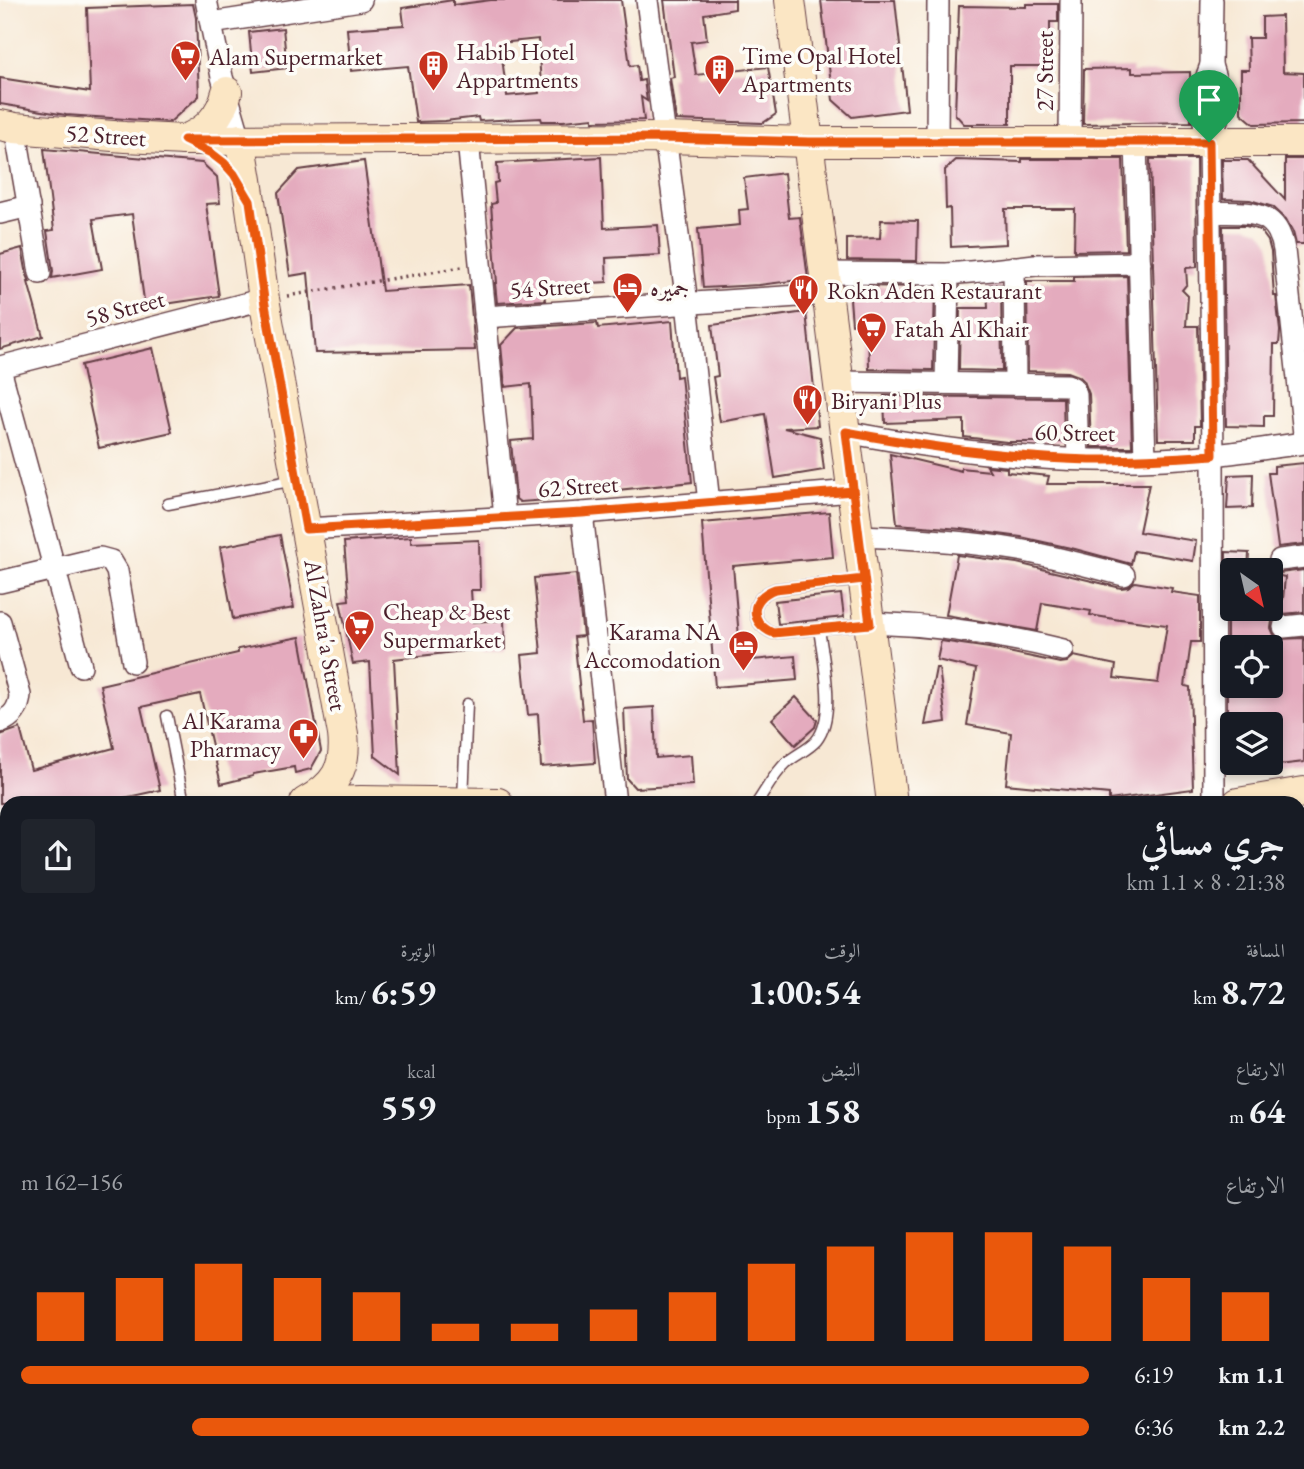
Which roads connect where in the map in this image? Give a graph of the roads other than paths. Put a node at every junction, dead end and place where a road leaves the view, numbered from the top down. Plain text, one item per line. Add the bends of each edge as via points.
1 (206, 0) edge
2 (361, 0) edge
3 (647, 0) edge
4 (790, 0) edge
5 (938, 0) edge
6 (1071, 0) edge
7 (1212, 0) edge
8 (211, 23) junction
9 (227, 92) junction
10 (8, 127) edge
11 (665, 138) junction
12 (240, 139) junction
13 (184, 140) junction
14 (468, 140) junction
15 (809, 142) junction
16 (937, 142) junction
17 (1070, 142) junction
18 (1136, 142) junction
19 (1209, 142) junction
20 (1304, 142) edge
21 (250, 201) junction
22 (29, 206) junction
23 (1210, 212) junction
24 (0, 213) edge
25 (1140, 263) junction
26 (1014, 267) junction
27 (40, 273) dead end
28 (947, 274) junction
29 (827, 284) junction
30 (1296, 286) edge
31 (264, 299) junction
32 (687, 303) junction
33 (485, 317) junction
34 (0, 368) edge
35 (839, 382) junction
36 (946, 383) junction
37 (1015, 384) junction
38 (1301, 384) edge
39 (846, 432) junction
40 (1304, 434) edge
41 (1304, 443) edge
42 (1213, 455) junction
43 (1078, 459) junction
44 (1145, 459) junction
45 (297, 480) junction
46 (853, 491) junction
47 (709, 503) junction
48 (168, 504) dead end
49 (582, 513) junction
50 (505, 518) junction
51 (306, 529) junction
52 (859, 536) junction
53 (1304, 557) edge
54 (1283, 560) edge
55 (55, 569) junction
56 (1124, 575) dead end
57 (864, 579) junction
58 (0, 582) edge
59 (0, 622) edge
60 (870, 624) junction
61 (819, 629) junction
62 (1063, 650) dead end
63 (132, 662) dead end
64 (81, 666) dead end
65 (467, 704) dead end
66 (167, 716) dead end
67 (0, 722) edge
68 (183, 796) edge
69 (319, 796) edge
70 (463, 796) edge
71 (614, 796) edge
72 (762, 796) edge
73 (891, 796) edge
74 (1214, 796) edge

1 - 8 street, Al Zahra'a Street
2 - 8 street
3 - 11 street
4 - 15 main road
5 - 16 street
6 - 17 street, 27 Street
7 - 19 street via 1211,65 1219,104
8 - 9 street, Al Zahra'a Street
9 - 12 street, Al Zahra'a Street
9 - 13 main road via 213,122
10 - 13 main road, 52 Street
10 - 22 street
11 - 14 main road, 52 Street
11 - 15 main road, 52 Street
11 - 32 street
12 - 13 main road, 52 Street
12 - 14 main road, 52 Street
12 - 21 main road, Al Zahra'a Street
13 - 21 main road via 224,163
14 - 33 street
15 - 16 main road, 52 Street
15 - 29 main road
16 - 17 main road, 52 Street
17 - 18 main road, 52 Street
18 - 19 main road, 52 Street
18 - 25 street
19 - 20 main road, 52 Street
19 - 23 street
21 - 31 main road, Al Zahra'a Street
22 - 24 street
22 - 27 street
23 - 30 street via 1262,216 1276,225
23 - 42 street
25 - 26 street, 54 Street
25 - 44 street
26 - 28 street, 54 Street
26 - 37 street
28 - 29 street, 54 Street
28 - 36 street
29 - 32 street, 54 Street
29 - 35 main road
30 - 38 street
31 - 34 street, 58 Street
31 - 45 main road, Al Zahra'a Street
32 - 33 street, 54 Street
32 - 47 street
33 - 50 street
34 - 55 street
35 - 36 street
35 - 39 main road
36 - 37 street
37 - 43 street via 1073,388
38 - 40 street
39 - 43 street, 60 Street via 967,452
39 - 46 main road
41 - 42 street, 60 Street
42 - 44 street, 60 Street
42 - 74 street
43 - 44 street, 60 Street
45 - 48 lane
45 - 51 main road, Al Zahra'a Street
46 - 47 street, 62 Street
46 - 52 main road
47 - 49 street, 62 Street
49 - 50 street, 62 Street
49 - 71 street
50 - 51 street, 62 Street
51 - 69 main road, Al Zahra'a Street via 345,748 338,775
52 - 56 street via 963,542
52 - 57 main road
53 - 54 street
55 - 58 street
55 - 63 street via 100,558 111,561 117,571
55 - 64 street
57 - 60 main road
57 - 61 lane via 775,589 766,592 755,606 758,623 773,633
59 - 67 street via 20,695 15,712
60 - 61 lane
60 - 62 street via 961,629
60 - 73 main road
61 - 72 lane via 826,722 817,740 785,764
65 - 70 lane
66 - 68 lane

